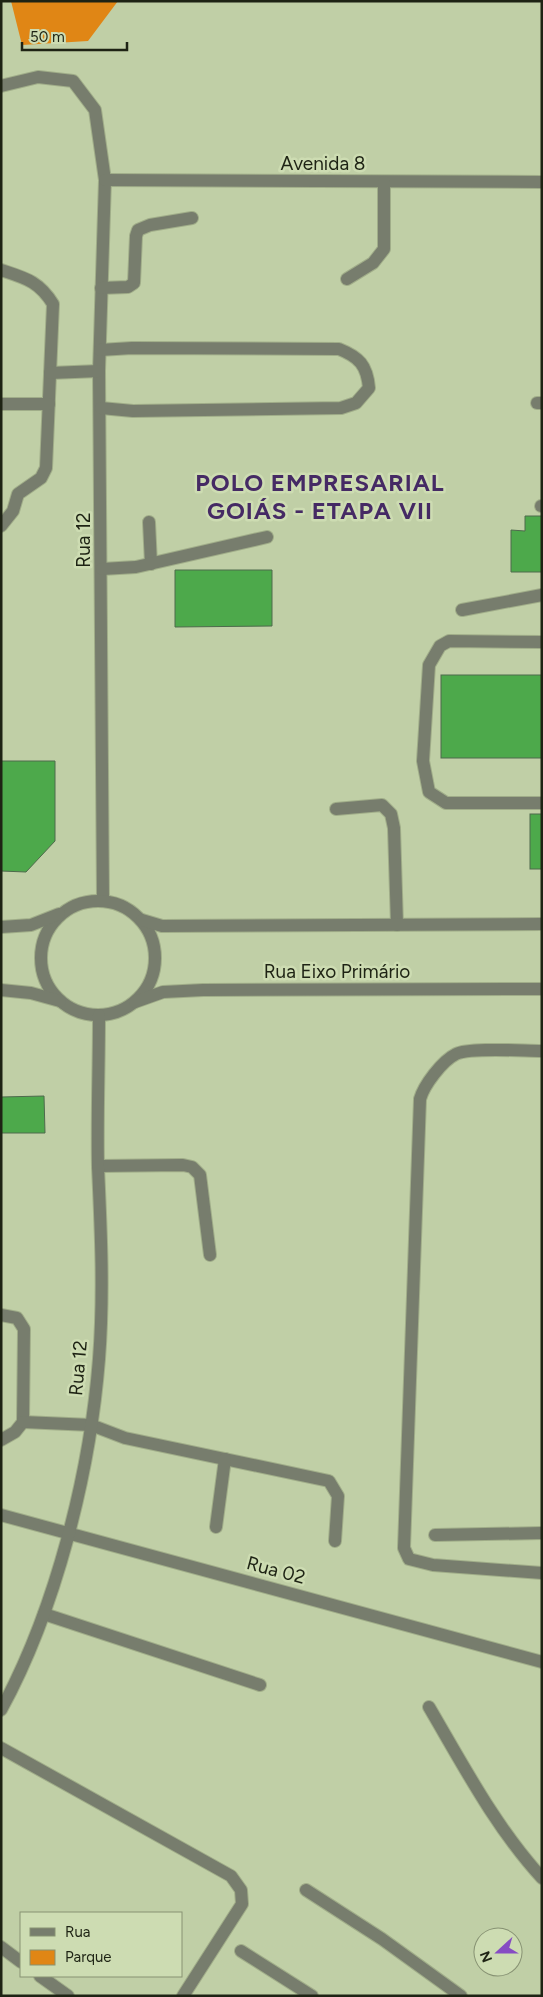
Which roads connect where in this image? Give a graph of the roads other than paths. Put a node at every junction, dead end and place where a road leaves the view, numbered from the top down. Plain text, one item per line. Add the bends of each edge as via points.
1 (1, 86) edge
2 (105, 180) junction
3 (384, 182) junction
4 (542, 182) edge
5 (192, 218) dead end
6 (1, 270) edge
7 (347, 279) dead end
8 (101, 288) junction
9 (100, 350) junction
10 (99, 371) junction
11 (50, 373) junction
12 (1, 404) edge
13 (49, 404) junction
14 (101, 408) junction
15 (150, 522) dead end
16 (1, 526) edge
17 (267, 537) dead end
18 (151, 564) junction
19 (102, 569) junction
20 (542, 595) edge
21 (462, 610) dead end
22 (542, 642) edge
23 (542, 803) edge
24 (336, 809) dead end
25 (103, 900) junction
26 (63, 912) junction
27 (142, 920) junction
28 (542, 924) edge
29 (397, 925) junction
30 (1, 927) edge
31 (542, 989) edge
32 (1, 990) edge
33 (60, 1001) junction
34 (135, 1002) junction
35 (99, 1016) junction
36 (542, 1051) edge
37 (98, 1166) junction
38 (210, 1255) dead end
39 (1, 1315) edge
40 (23, 1422) junction
41 (91, 1425) junction
42 (1, 1440) edge
43 (226, 1459) junction
44 (1, 1515) edge
45 (216, 1527) dead end
46 (69, 1533) junction
47 (542, 1533) edge
48 (435, 1536) dead end
49 (334, 1541) dead end
50 (542, 1573) edge
51 (44, 1614) junction
52 (542, 1662) edge
53 (260, 1685) dead end
54 (429, 1707) dead end
55 (1, 1710) edge
56 (1, 1748) edge
57 (542, 1878) edge
58 (306, 1890) dead end
59 (1, 1947) edge
60 (241, 1951) dead end
61 (20, 1961) edge
62 (41, 1977) edge
63 (68, 1996) edge
64 (183, 1996) edge
65 (312, 1996) edge
66 (461, 1996) edge

1 - 2 street, Rua 12 via 38,77 73,81 95,110
2 - 3 street, Avenida 8
2 - 8 street, Rua 12
3 - 4 street, Avenida 8
3 - 7 street via 384,249 373,263
5 - 8 street via 138,230 134,283 128,287
6 - 11 street via 35,282 53,304
8 - 9 street, Rua 12
9 - 10 street, Rua 12
9 - 14 street via 339,349 356,356 368,376 369,388 356,403 341,408 132,411
10 - 11 street
10 - 14 street, Rua 12
11 - 13 street
12 - 13 street
13 - 16 street via 46,468 40,478 18,494 13,511
14 - 19 street, Rua 12
15 - 18 street
17 - 18 street
18 - 19 street
19 - 25 street, Rua 12
20 - 21 street
22 - 23 street via 449,641 440,646 429,665 424,761 429,792 446,804
24 - 29 street via 382,805 390,814 394,828
25 - 26 street via 82,902
25 - 27 street via 131,910
26 - 30 street via 31,925
26 - 33 street via 44,939 41,956 43,973
27 - 29 street via 162,926
27 - 34 street via 151,936 155,963 147,989
28 - 29 street
31 - 34 street, Rua Eixo Primário via 204,990 163,992
32 - 33 street via 31,993
33 - 35 street via 72,1009
34 - 35 street via 112,1014
35 - 37 street, Rua 12
36 - 50 street via 470,1051 456,1054 431,1078 422,1094 404,1548 410,1559 433,1565
37 - 38 street via 183,1165 197,1170
37 - 41 street, Rua 12 via 101,1293 99,1359
39 - 40 street via 17,1318 24,1329
40 - 41 street
40 - 42 street via 15,1432
41 - 43 street via 125,1438
41 - 46 street, Rua 12
43 - 45 street
43 - 49 street via 329,1481 338,1496
44 - 46 street, Rua 02
46 - 51 street, Rua 12
46 - 52 street, Rua 02
47 - 48 street
51 - 53 street
51 - 55 street, Rua 12
54 - 57 street via 485,1801 524,1859
56 - 64 street via 231,1876 241,1890 242,1904
58 - 66 street via 382,1938
59 - 61 street
60 - 65 street
62 - 63 street

